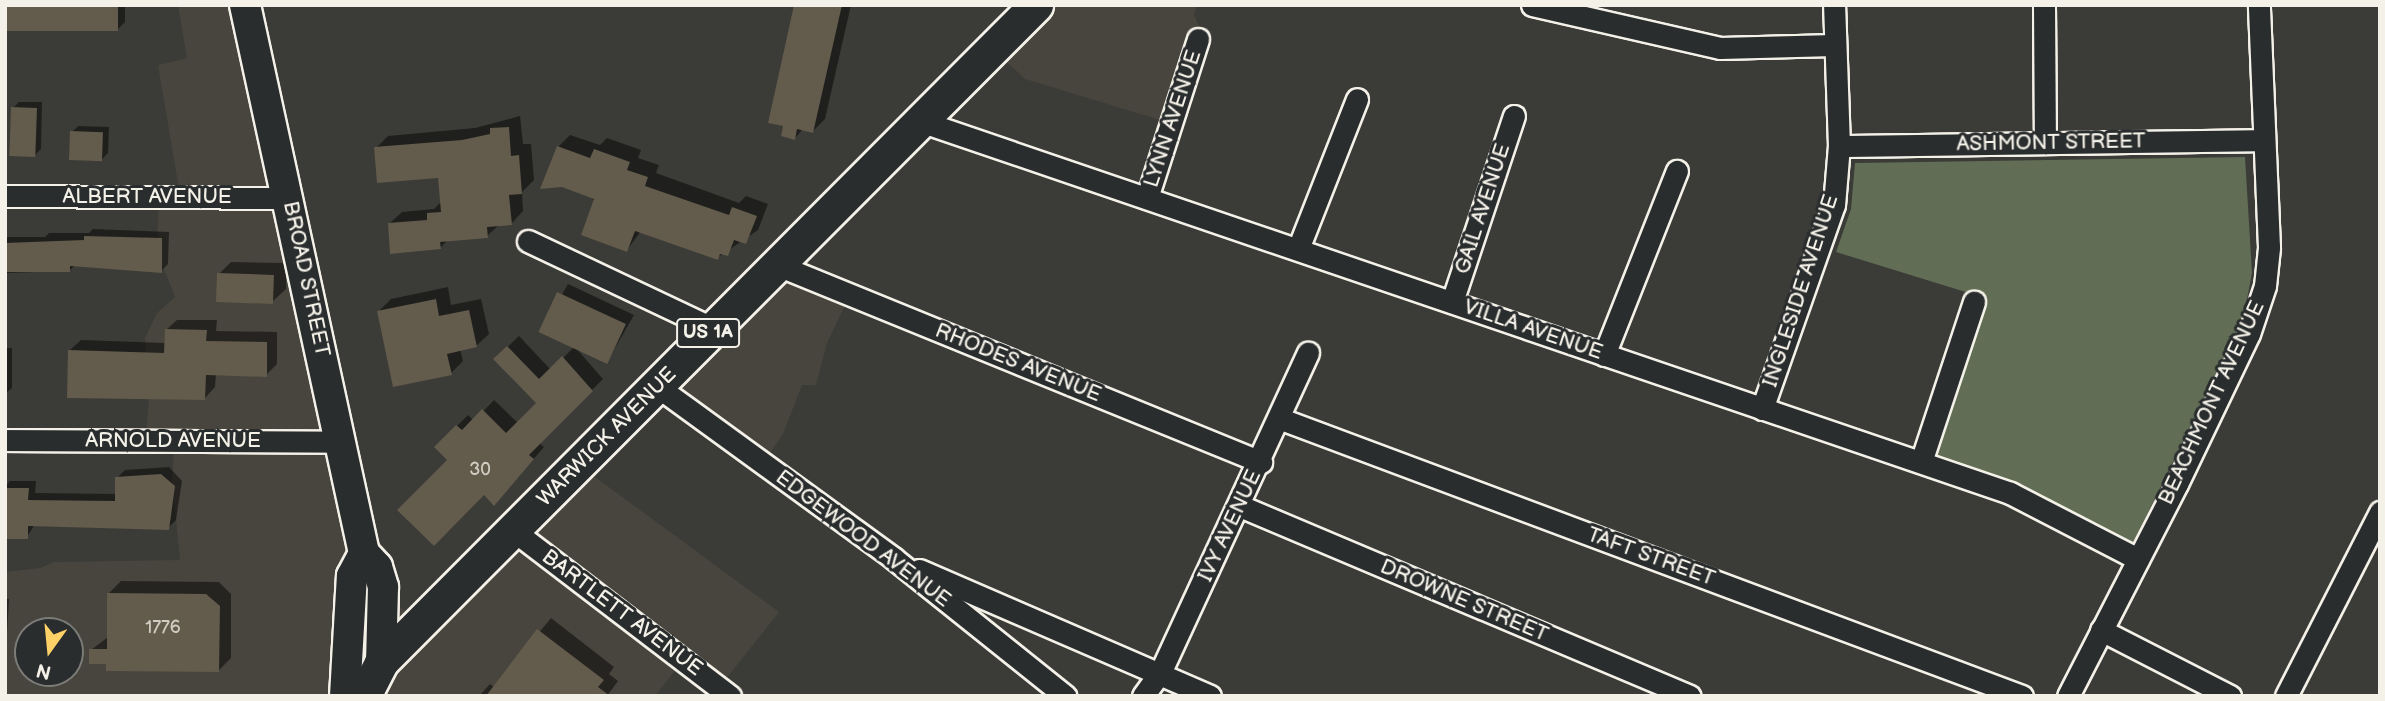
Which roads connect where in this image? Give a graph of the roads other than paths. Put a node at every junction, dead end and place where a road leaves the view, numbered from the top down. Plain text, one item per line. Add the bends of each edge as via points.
1 (244, 5) edge
2 (1037, 5) edge
3 (1532, 5) edge
4 (1834, 5) edge
5 (2044, 5) edge
6 (2259, 5) edge
7 (1198, 39) dead end
8 (1834, 45) junction
9 (1357, 99) dead end
10 (1514, 116) dead end
11 (920, 121) junction
12 (2262, 140) junction
13 (2045, 143) junction
14 (1839, 146) junction
15 (1677, 171) dead end
16 (5, 196) edge
17 (288, 198) junction
18 (1147, 198) junction
19 (528, 241) dead end
20 (1298, 249) junction
21 (775, 264) junction
22 (1452, 302) junction
23 (1975, 302) dead end
24 (712, 328) junction
25 (1308, 352) dead end
26 (1604, 355) junction
27 (658, 387) junction
28 (1762, 409) junction
29 (1281, 419) junction
30 (5, 440) edge
31 (341, 442) junction
32 (1261, 461) junction
33 (1921, 462) junction
34 (1240, 506) junction
35 (2380, 512) edge
36 (514, 531) junction
37 (2375, 535) edge
38 (365, 553) junction
39 (893, 558) junction
40 (2137, 559) junction
41 (2101, 630) junction
42 (381, 662) junction
43 (1160, 673) junction
44 (345, 696) edge
45 (364, 696) edge
46 (376, 696) edge
47 (730, 696) edge
48 (1065, 696) edge
49 (1143, 696) edge
50 (1210, 696) edge
51 (1689, 696) edge
52 (2022, 696) edge
53 (2068, 696) edge
54 (2230, 696) edge
55 (2286, 696) edge

1 - 17 main road, BROAD STREET
2 - 11 main road, WARWICK AVENUE / US 1A
3 - 8 street via 1720,48
4 - 8 street, INGLESIDE AVENUE
5 - 13 street
6 - 12 street, BEACHMONT AVENUE
7 - 18 street, LYNN AVENUE
8 - 14 street, INGLESIDE AVENUE
9 - 20 street
10 - 22 street, GAIL AVENUE
11 - 18 street, VILLA AVENUE
11 - 21 main road, WARWICK AVENUE / US 1A
12 - 13 street, ASHMONT STREET
12 - 40 street, BEACHMONT AVENUE via 2269,247 2265,286 2249,334
13 - 14 street, ASHMONT STREET
14 - 28 street, INGLESIDE AVENUE via 1834,205
15 - 26 street
16 - 17 street, ALBERT AVENUE
17 - 31 main road, BROAD STREET
18 - 20 street, VILLA AVENUE
19 - 24 street
20 - 22 street, VILLA AVENUE
21 - 24 main road, WARWICK AVENUE / US 1A
21 - 32 street, RHODES AVENUE
22 - 26 street, VILLA AVENUE
23 - 33 street
24 - 27 main road, WARWICK AVENUE / US 1A
25 - 29 street, IVY AVENUE
26 - 28 street, VILLA AVENUE
27 - 36 main road, WARWICK AVENUE / US 1A
27 - 39 street, EDGEWOOD AVENUE
28 - 33 street, VILLA AVENUE
29 - 32 street, IVY AVENUE
29 - 52 street, TAFT STREET
30 - 31 street, ARNOLD AVENUE
31 - 38 main road, BROAD STREET
32 - 34 street, IVY AVENUE
33 - 40 street, VILLA AVENUE via 2010,493
34 - 43 street, IVY AVENUE
34 - 51 street, DROWNE STREET
35 - 37 street
36 - 42 main road, WARWICK AVENUE / US 1A
36 - 47 street, BARTLETT AVENUE
37 - 55 street
38 - 42 main road, BROAD STREET via 377,567 383,587
38 - 44 main road via 352,576
39 - 43 street
39 - 48 street, EDGEWOOD AVENUE
40 - 41 street, BEACHMONT AVENUE
41 - 53 street, BEACHMONT AVENUE
41 - 54 street
42 - 45 main road, WARWICK AVENUE / US 1A
42 - 46 main road, BROAD STREET
43 - 49 street, IVY AVENUE
43 - 50 street

